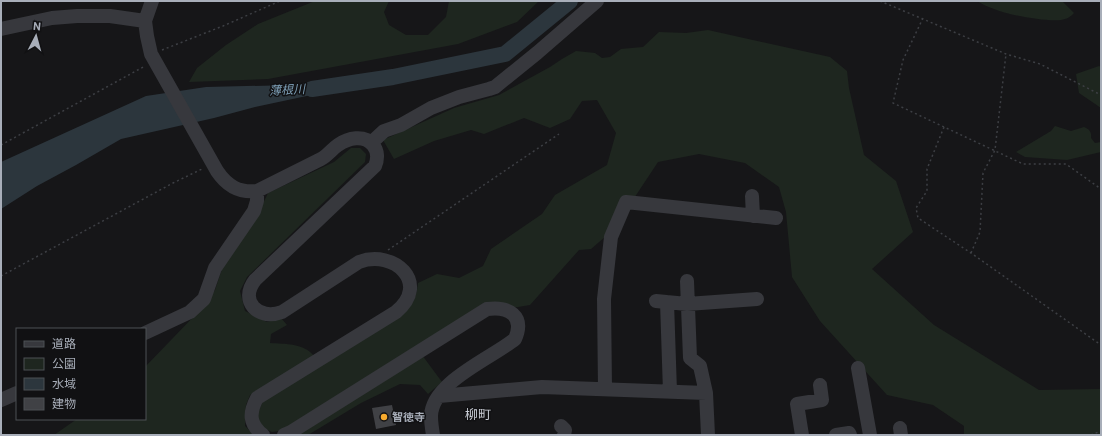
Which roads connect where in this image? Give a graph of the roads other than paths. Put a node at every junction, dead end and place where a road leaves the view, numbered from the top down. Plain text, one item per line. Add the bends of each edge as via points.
1 (152, 1) edge
2 (598, 1) edge
3 (145, 21) junction
4 (1, 29) edge
5 (371, 142) junction
6 (257, 191) junction
7 (752, 196) dead end
8 (753, 216) junction
9 (776, 218) dead end
10 (688, 280) dead end
11 (757, 299) dead end
12 (688, 304) junction
13 (146, 333) edge
14 (858, 368) dead end
15 (820, 385) dead end
16 (605, 390) junction
17 (16, 392) edge
18 (670, 392) junction
19 (706, 393) junction
20 (439, 396) junction
21 (1, 400) edge
22 (263, 435) edge
23 (284, 435) edge
24 (433, 435) edge
25 (708, 435) edge
26 (802, 435) edge
27 (836, 435) edge
28 (850, 435) edge
29 (870, 435) edge

1 - 3 street
2 - 5 street via 495,87 431,108 401,125 384,131
3 - 4 street via 110,16 77,16 52,18
3 - 6 street via 151,54 222,178 241,191
5 - 6 street via 359,138 346,140 327,156
5 - 22 street via 377,151 375,166 255,280 249,294 250,302 260,312 275,315 367,259 381,259 402,269 410,284 410,293 396,312 257,398 252,406 252,424
6 - 13 street via 254,211 215,268 204,299 190,312
7 - 8 street
8 - 9 street
8 - 16 street via 626,202 611,238 608,260 604,299
10 - 12 street
11 - 12 street
12 - 18 street via 661,302
12 - 19 street via 690,358 700,366
14 - 29 street
15 - 26 street via 822,400 797,404
16 - 18 street
16 - 20 street via 542,387
17 - 21 street
18 - 19 street
19 - 25 street
20 - 23 street via 468,369 515,339 518,332 516,316 510,311 487,309
20 - 24 street via 432,409
27 - 28 street

